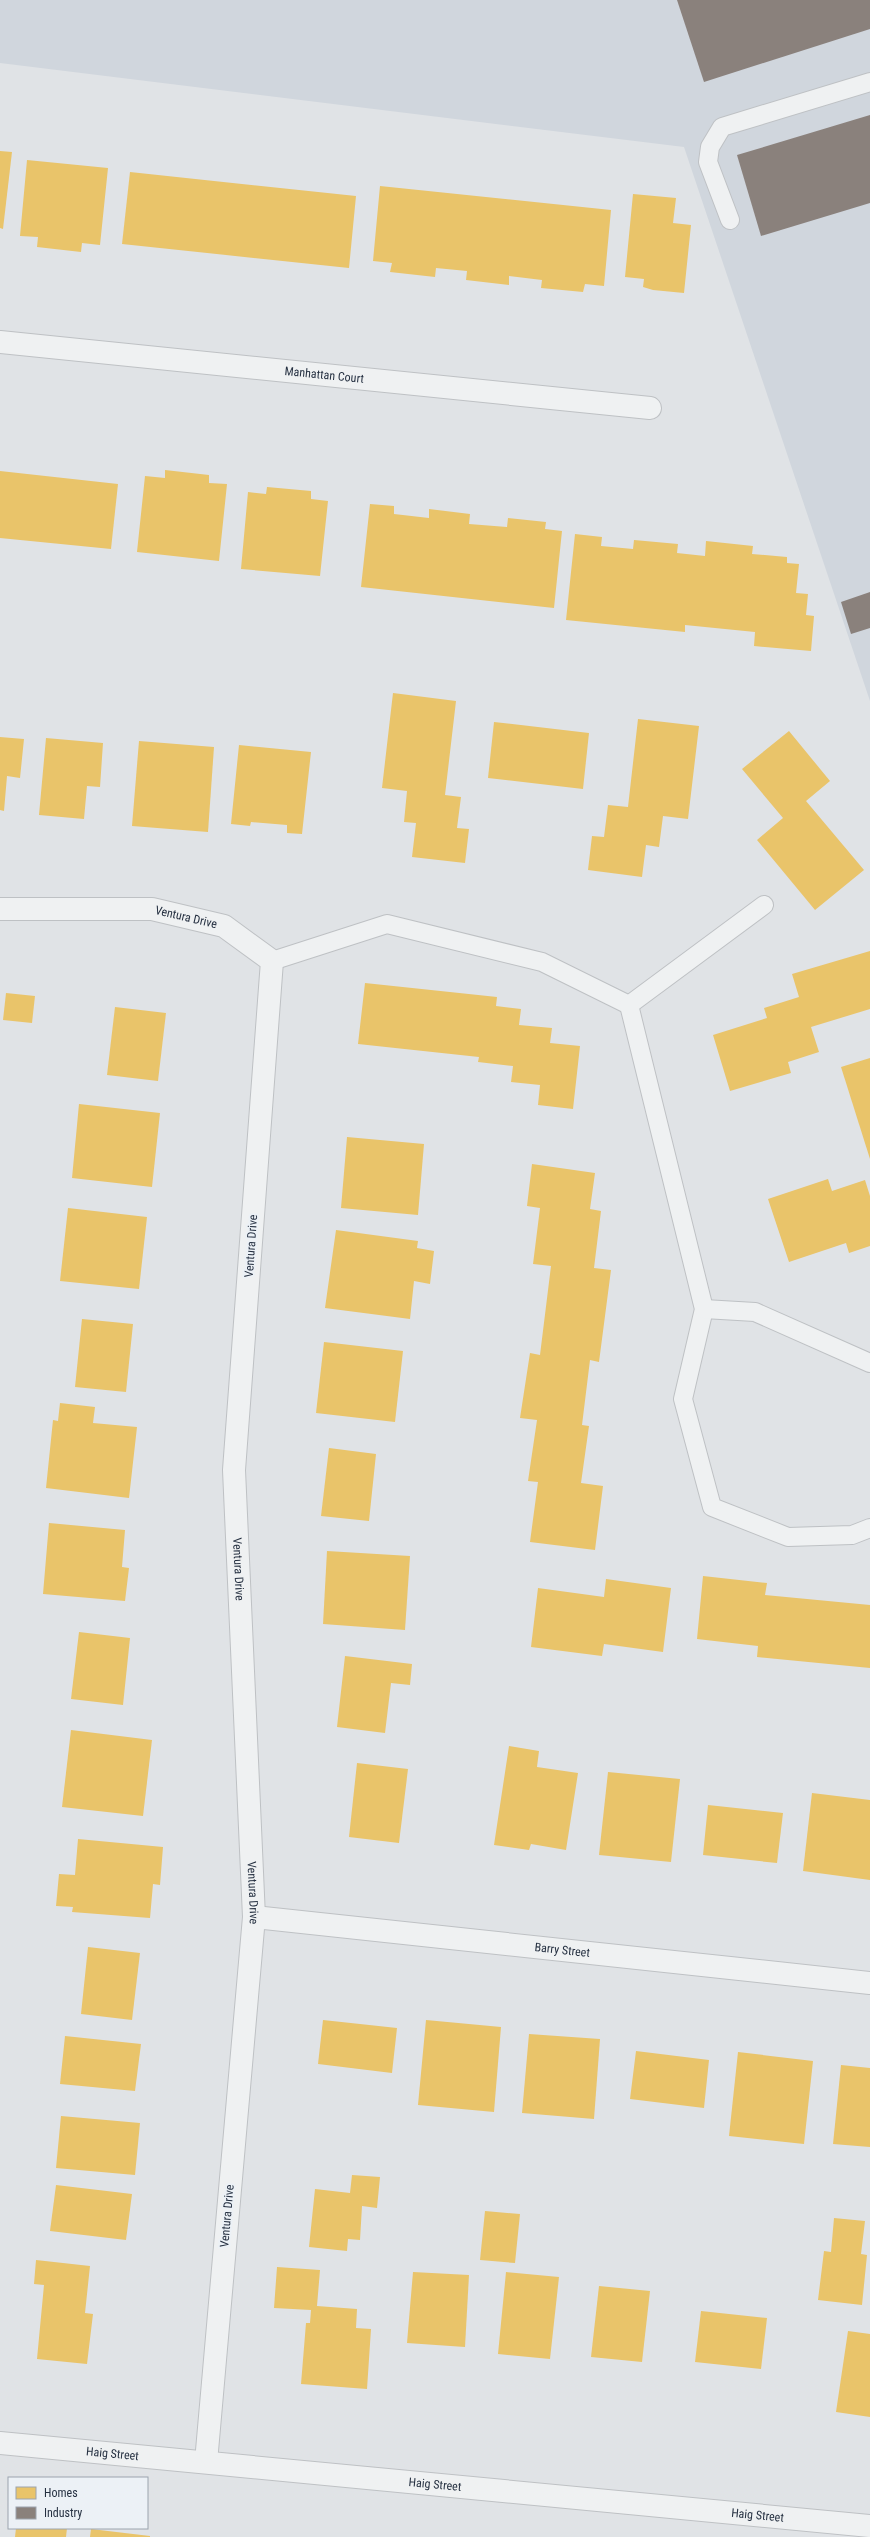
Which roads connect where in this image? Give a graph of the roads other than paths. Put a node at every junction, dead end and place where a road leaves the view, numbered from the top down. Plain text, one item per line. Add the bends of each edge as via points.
1 (870, 82) edge
2 (730, 220) dead end
3 (0, 342) edge
4 (650, 408) dead end
5 (764, 904) dead end
6 (0, 909) edge
7 (272, 961) junction
8 (629, 1005) junction
9 (704, 1310) junction
10 (870, 1363) edge
11 (870, 1528) edge
12 (254, 1917) junction
13 (870, 1983) edge
14 (0, 2443) edge
15 (206, 2462) junction
16 (870, 2526) edge

1 - 2 lane via 722,127 710,147 708,162
3 - 4 street, Manhattan Court
5 - 8 lane
6 - 7 street, Ventura Drive via 152,909 224,926
7 - 8 lane via 388,924 542,962
7 - 12 street, Ventura Drive via 234,1470
8 - 9 lane
9 - 10 lane via 755,1312
9 - 11 lane via 683,1399 712,1507 788,1537 852,1535
12 - 13 street, Barry Street
12 - 15 street, Ventura Drive
14 - 15 street, Haig Street
15 - 16 street, Haig Street

